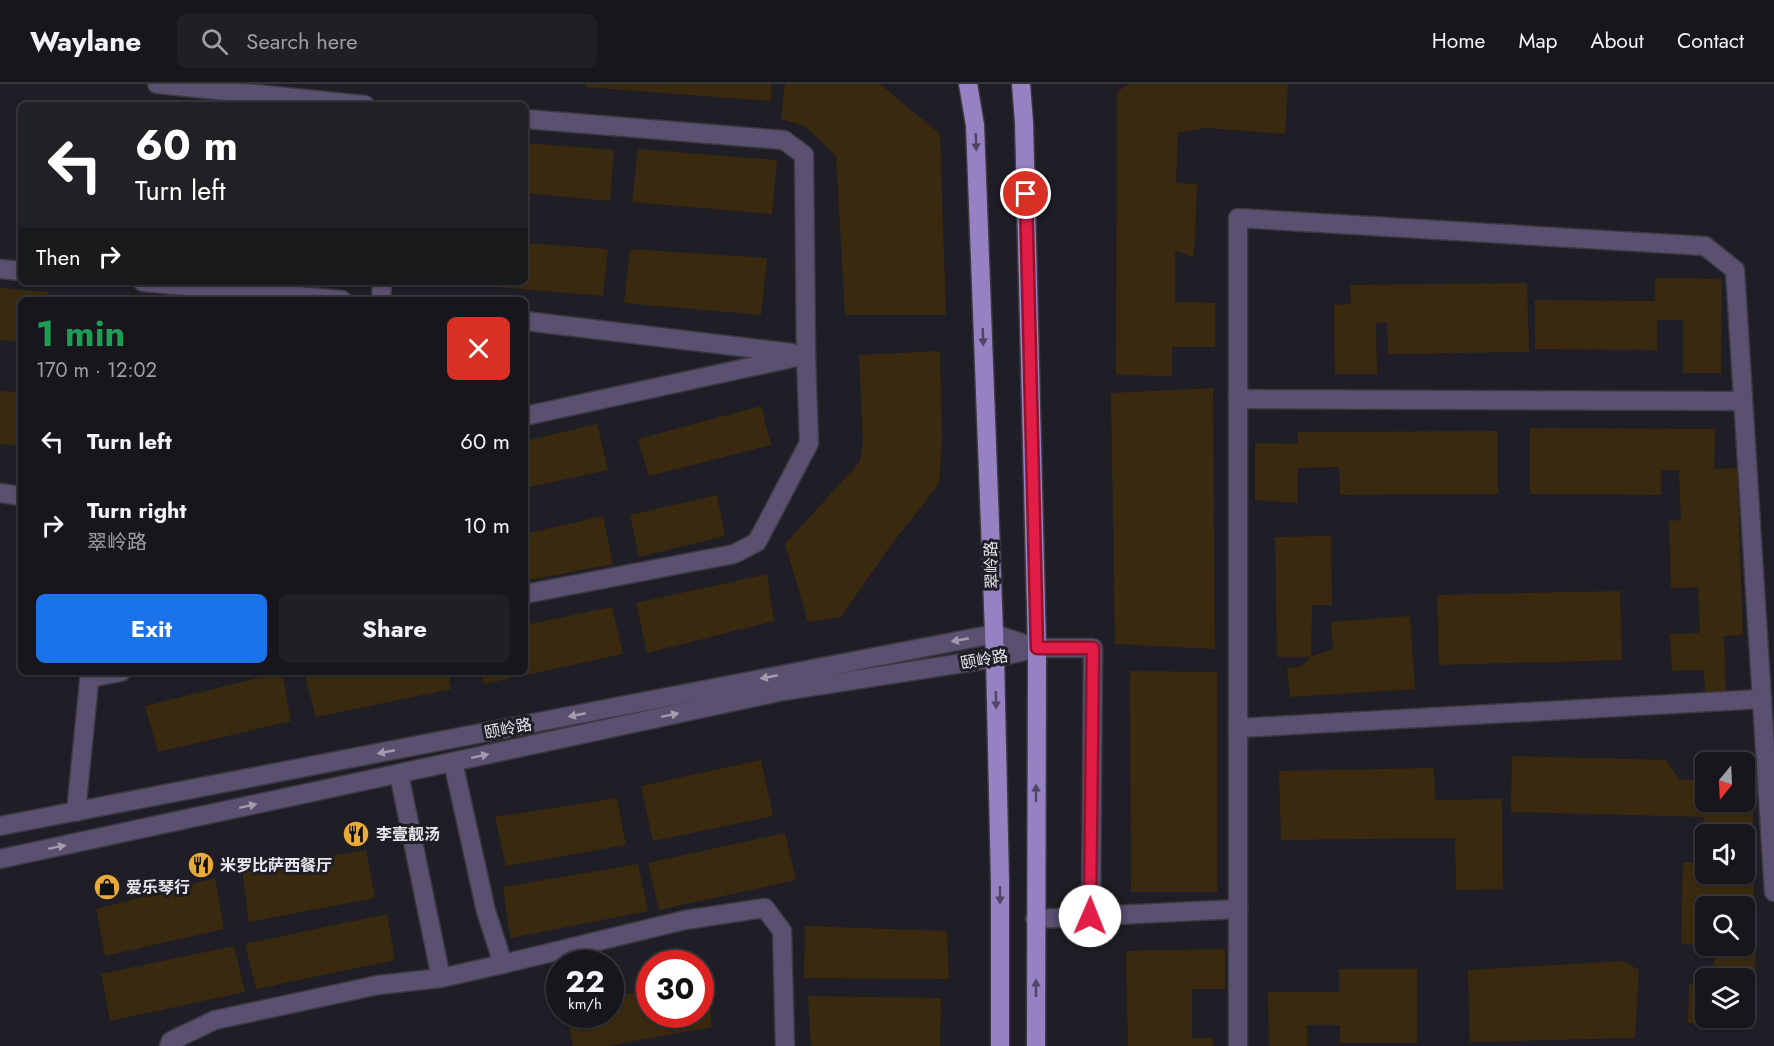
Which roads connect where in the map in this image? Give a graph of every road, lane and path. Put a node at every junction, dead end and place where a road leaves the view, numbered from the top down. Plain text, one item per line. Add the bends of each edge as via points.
1 (158, 84) edge
2 (968, 84) edge
3 (1021, 84) edge
4 (335, 102) edge
5 (528, 119) edge
6 (0, 269) edge
7 (18, 271) edge
8 (176, 285) edge
9 (309, 297) edge
10 (528, 321) edge
11 (806, 355) junction
12 (1238, 399) junction
13 (1743, 402) junction
14 (528, 415) edge
15 (0, 493) edge
16 (18, 496) edge
17 (528, 593) edge
18 (994, 634) junction
19 (1037, 648) junction
20 (995, 658) junction
21 (89, 675) edge
22 (1762, 699) junction
23 (1238, 728) junction
24 (453, 762) junction
25 (399, 774) junction
26 (76, 812) junction
27 (0, 826) edge
28 (0, 859) edge
29 (1774, 892) edge
30 (1238, 909) junction
31 (1090, 916) junction
32 (1035, 919) junction
33 (503, 964) junction
34 (441, 978) junction
35 (169, 1046) edge
36 (785, 1046) edge
37 (1000, 1046) edge
38 (1036, 1046) edge
39 (1238, 1046) edge

1 - 4 street
2 -> 18 main road, 翠岭路 via 975,125
3 - 19 main road
5 - 11 street via 784,140 804,155
6 - 7 street
8 - 9 street
10 - 11 street
11 - 14 street
11 - 17 street via 809,443 757,542 734,554
12 - 13 street
12 - 13 street via 1238,218 1705,246 1735,270
12 - 23 street
13 - 22 street
15 - 16 street
18 - 19 street, 颐岭路
18 - 20 main road, 翠岭路
18 -> 26 street, 颐岭路
19 - 20 street, 颐岭路
19 - 31 street via 1093,648
32 -> 19 main road
24 -> 20 street, 颐岭路 via 783,691
20 -> 37 main road, 翠岭路
21 - 26 street
22 - 23 street
22 - 29 street
23 - 30 street
24 - 25 street, 颐岭路
24 - 33 street via 486,911
28 -> 25 street, 颐岭路
25 - 34 street
26 - 27 street, 颐岭路
30 - 31 street
30 - 39 street
31 - 32 street
38 -> 32 main road
33 - 34 street
33 - 36 street via 685,920 765,908 782,931
34 - 35 street via 378,985 215,1020 171,1041

